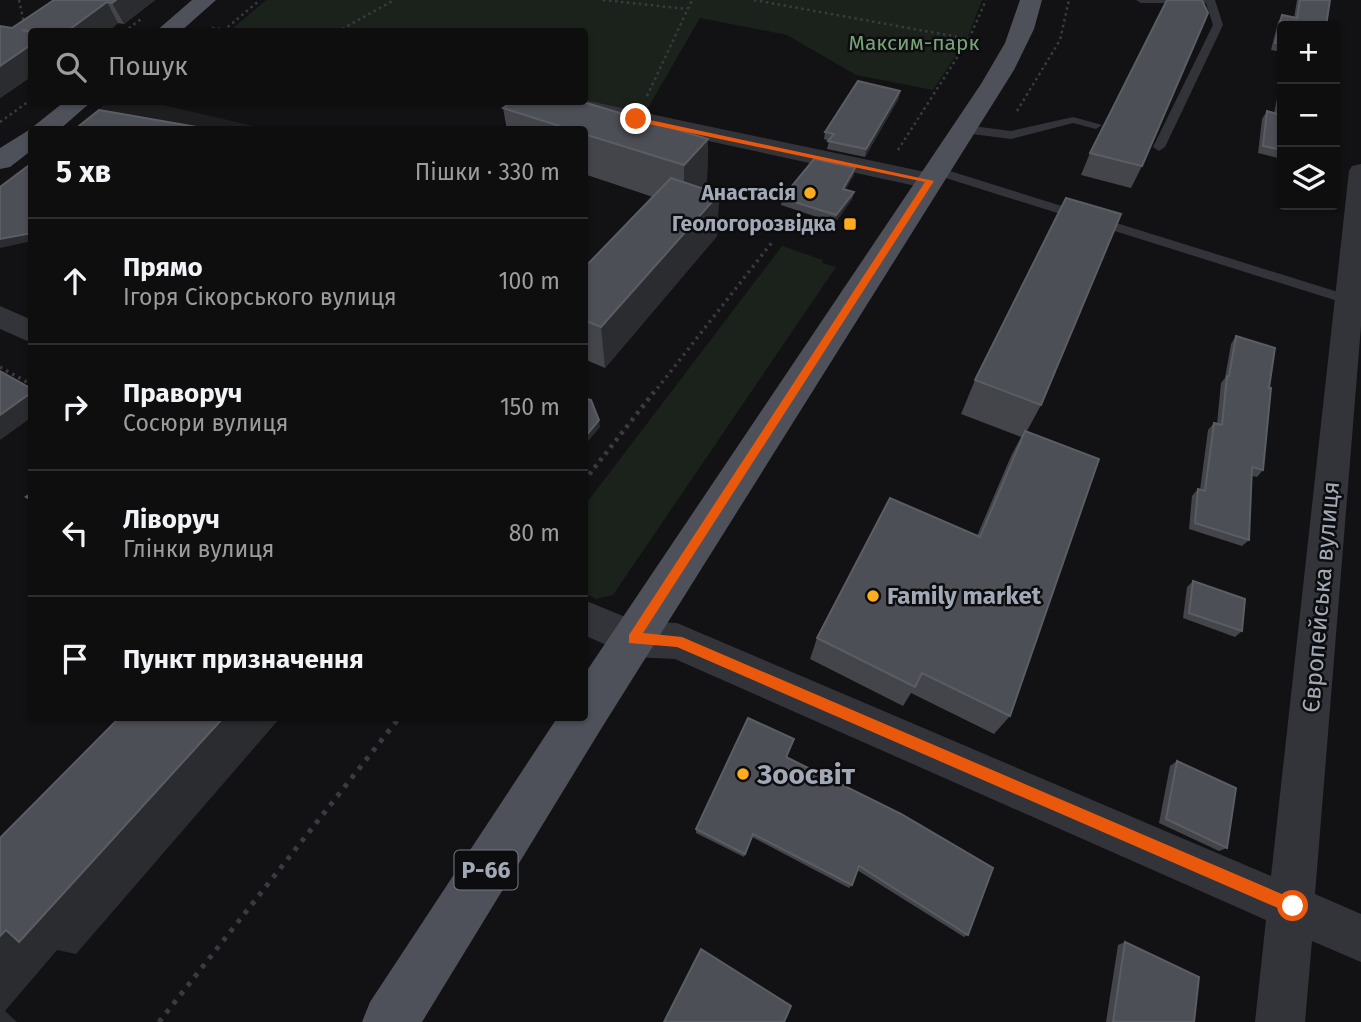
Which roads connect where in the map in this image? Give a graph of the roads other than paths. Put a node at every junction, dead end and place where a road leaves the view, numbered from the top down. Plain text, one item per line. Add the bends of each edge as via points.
1 (205, 0) edge
2 (1031, 0) edge
3 (1141, 0) edge
4 (171, 28) edge
5 (75, 105) edge
6 (555, 105) edge
7 (1096, 125) dead end
8 (47, 126) edge
9 (964, 129) junction
10 (28, 140) edge
11 (1159, 147) edge
12 (0, 161) edge
13 (1361, 171) edge
14 (934, 176) junction
15 (1349, 300) junction
16 (0, 316) edge
17 (28, 331) edge
18 (588, 619) edge
19 (633, 639) junction
20 (588, 710) edge
21 (581, 721) edge
22 (1293, 906) junction
23 (1361, 938) edge
24 (390, 1022) edge
25 (1280, 1022) edge

1 - 4 main road
2 - 9 main road, Р-66 via 1029,15 1008,58
3 - 11 lane via 1210,0 1218,24
5 - 8 main road
6 - 14 street via 884,171
7 - 9 lane via 1073,120 1011,135
9 - 14 main road, Р-66
10 - 12 main road
13 - 15 street, Європейська вулиця
14 - 15 lane
14 - 19 main road, Р-66
15 - 22 street, Європейська вулиця
16 - 17 street
18 - 19 street
19 - 20 main road, Р-66
19 - 22 street via 677,641
21 - 24 main road, Р-66
22 - 23 street
22 - 25 street, Європейська вулиця

